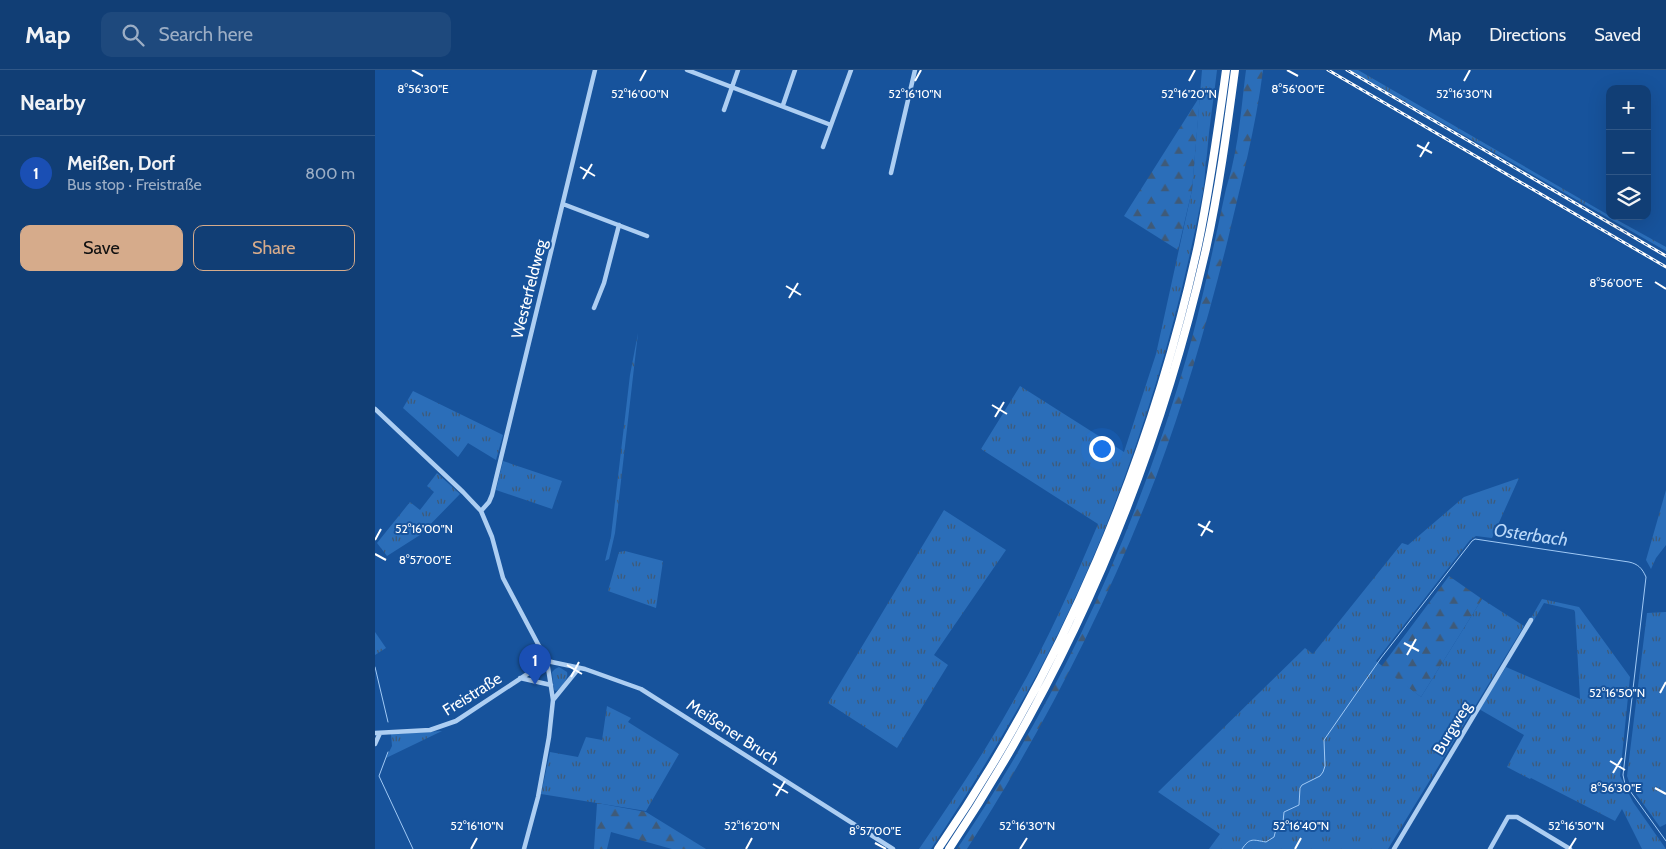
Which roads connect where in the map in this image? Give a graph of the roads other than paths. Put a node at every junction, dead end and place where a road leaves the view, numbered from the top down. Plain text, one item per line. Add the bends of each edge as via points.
1 (595, 70) edge
2 (687, 70) edge
3 (738, 70) edge
4 (795, 70) edge
5 (851, 70) edge
6 (915, 70) edge
7 (1226, 70) edge
8 (1235, 70) edge
9 (733, 87) junction
10 (783, 105) junction
11 (723, 110) dead end
12 (831, 125) junction
13 (823, 147) dead end
14 (891, 173) dead end
15 (563, 204) junction
16 (619, 225) junction
17 (647, 236) dead end
18 (594, 308) dead end
19 (375, 409) edge
20 (481, 511) junction
21 (1531, 620) dead end
22 (547, 661) junction
23 (579, 668) junction
24 (520, 678) junction
25 (551, 685) junction
26 (553, 700) junction
27 (378, 733) edge
28 (375, 744) edge
29 (524, 849) edge
30 (893, 849) edge
31 (938, 849) edge
32 (949, 849) edge
33 (1394, 849) edge
34 (1490, 849) edge
35 (1570, 849) edge

1 - 15 street, Westerfeldweg
2 - 9 street
3 - 9 street
4 - 10 street
5 - 12 street
6 - 14 street
7 - 31 highway via 1198,245 1168,360 1132,471 1055,650 995,760
8 - 32 highway via 1223,162 1206,247 1177,363 1144,464 1107,558 1063,653 1019,737
9 - 10 street
9 - 11 street
10 - 12 street
12 - 13 street
15 - 16 street
15 - 20 street, Westerfeldweg via 492,495
16 - 17 street
16 - 18 street
19 - 20 street
20 - 22 street via 503,578
21 - 33 street, Burgweg
22 - 23 street, Meißener Bruch
22 - 24 street, Freistraße
22 - 25 street
23 - 26 street
23 - 30 street, Meißener Bruch via 641,689
24 - 25 street
24 - 27 street, Freistraße via 470,713 443,727 417,732
25 - 26 street
26 - 29 street via 542,778
27 - 28 street
34 - 35 street via 1508,817 1517,817

